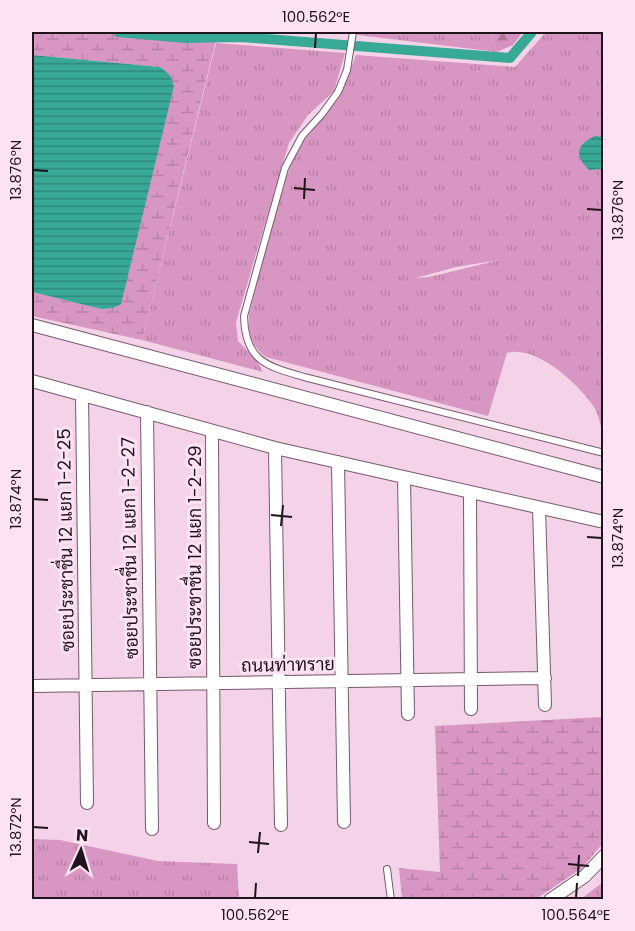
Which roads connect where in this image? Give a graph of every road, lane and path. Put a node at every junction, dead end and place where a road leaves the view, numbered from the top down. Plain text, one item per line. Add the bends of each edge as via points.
1 (352, 33) edge
2 (32, 325) edge
3 (32, 381) edge
4 (82, 395) junction
5 (147, 412) junction
6 (212, 431) junction
7 (275, 448) junction
8 (603, 453) edge
9 (338, 462) junction
10 (404, 477) junction
11 (603, 477) edge
12 (470, 493) junction
13 (539, 508) junction
14 (603, 522) edge
15 (544, 678) junction
16 (470, 679) junction
17 (407, 681) junction
18 (343, 682) junction
19 (214, 683) junction
20 (279, 683) junction
21 (150, 684) junction
22 (86, 685) junction
23 (32, 686) edge
24 (545, 705) dead end
25 (471, 709) dead end
26 (408, 714) dead end
27 (87, 803) dead end
28 (344, 822) dead end
29 (214, 823) dead end
30 (281, 825) dead end
31 (152, 829) dead end
32 (603, 856) edge
33 (387, 869) dead end
34 (391, 900) edge
35 (550, 900) edge

1 - 8 lane via 338,92 302,136 285,168 244,316 244,331 251,350 268,366 304,377
2 - 11 street
3 - 4 street
4 - 5 street
4 - 22 street, ซอยประชาชื่น 12 แยก 1-2-25
5 - 6 street
5 - 21 street, ซอยประชาชื่น 12 แยก 1-2-27
6 - 7 street
6 - 19 street, ซอยประชาชื่น 12 แยก 1-2-29
7 - 9 street
7 - 20 street
9 - 10 street
9 - 18 street
10 - 12 street
10 - 17 street
12 - 13 street
12 - 16 street
13 - 14 street
13 - 15 street
15 - 16 street, ถนนท่าทราย
15 - 24 street
16 - 17 street, ถนนท่าทราย
16 - 25 street
17 - 18 street, ถนนท่าทราย
17 - 26 street
18 - 20 street, ถนนท่าทราย
18 - 28 street
19 - 20 street, ถนนท่าทราย
19 - 21 street, ถนนท่าทราย
19 - 29 street, ซอยประชาชื่น 12 แยก 1-2-29
20 - 30 street
21 - 22 street, ถนนท่าทราย
21 - 31 street, ซอยประชาชื่น 12 แยก 1-2-27
22 - 23 street, ถนนท่าทราย
22 - 27 street, ซอยประชาชื่น 12 แยก 1-2-25
32 - 35 street via 585,876
33 - 34 lane

